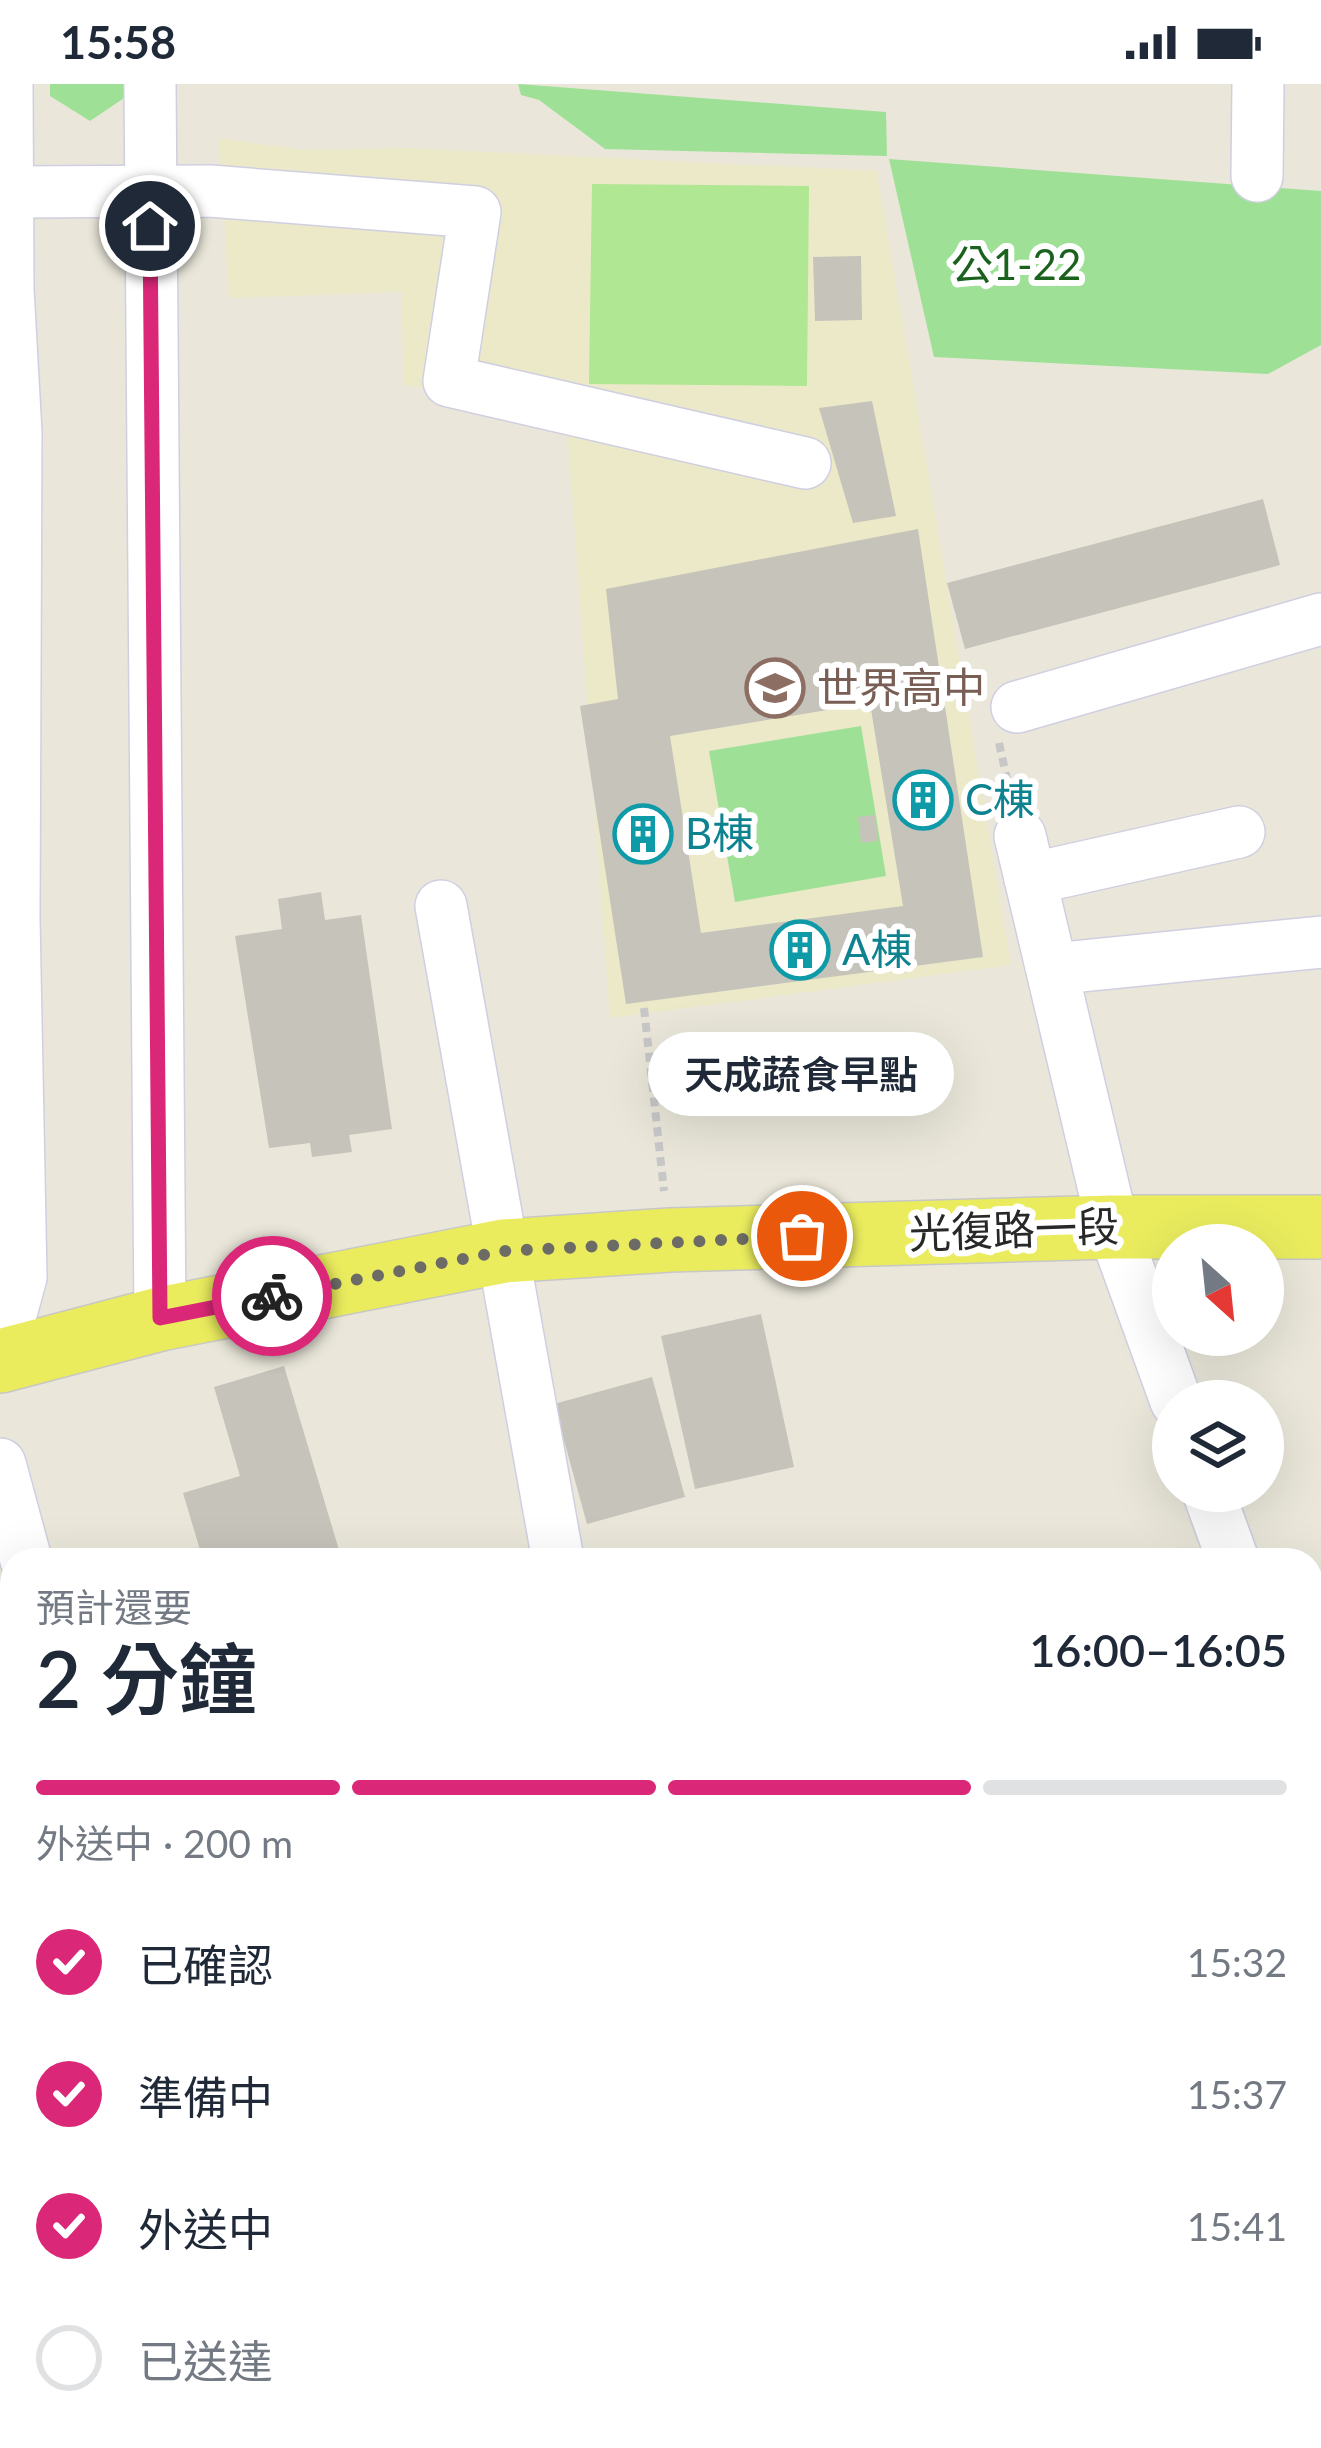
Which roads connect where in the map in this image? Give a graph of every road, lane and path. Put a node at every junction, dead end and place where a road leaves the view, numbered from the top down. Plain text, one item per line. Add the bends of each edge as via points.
1 (7, 84) edge
2 (149, 84) edge
3 (1258, 84) edge
4 (1256, 176) dead end
5 (7, 192) junction
6 (149, 193) junction
7 (806, 463) dead end
8 (1321, 619) edge
9 (1017, 707) dead end
10 (1239, 832) dead end
11 (441, 906) dead end
12 (7, 919) edge
13 (1321, 942) edge
14 (1052, 969) junction
15 (644, 1008) dead end
16 (1113, 1227) junction
17 (1321, 1227) edge
18 (670, 1240) junction
19 (504, 1251) junction
20 (160, 1318) junction
21 (0, 1358) edge
22 (1168, 1380) edge
23 (0, 1464) edge
24 (1216, 1512) edge
25 (23, 1548) edge
26 (556, 1548) edge
27 (1229, 1548) edge

1 - 5 street
2 - 6 street
3 - 4 street
5 - 6 street
5 - 12 street via 16,433
6 - 7 street via 475,212 448,381
6 - 20 street
8 - 9 street
10 - 14 street via 1025,858
11 - 19 street
12 - 21 street via 21,1277
13 - 14 street
14 - 16 street
15 - 18 path
16 - 17 main road, 光復路一段
16 - 18 main road, 光復路一段
16 - 22 street
18 - 19 main road, 光復路一段
19 - 20 main road, 光復路一段
19 - 26 street
20 - 21 main road, 光復路一段
23 - 25 street
24 - 27 street

